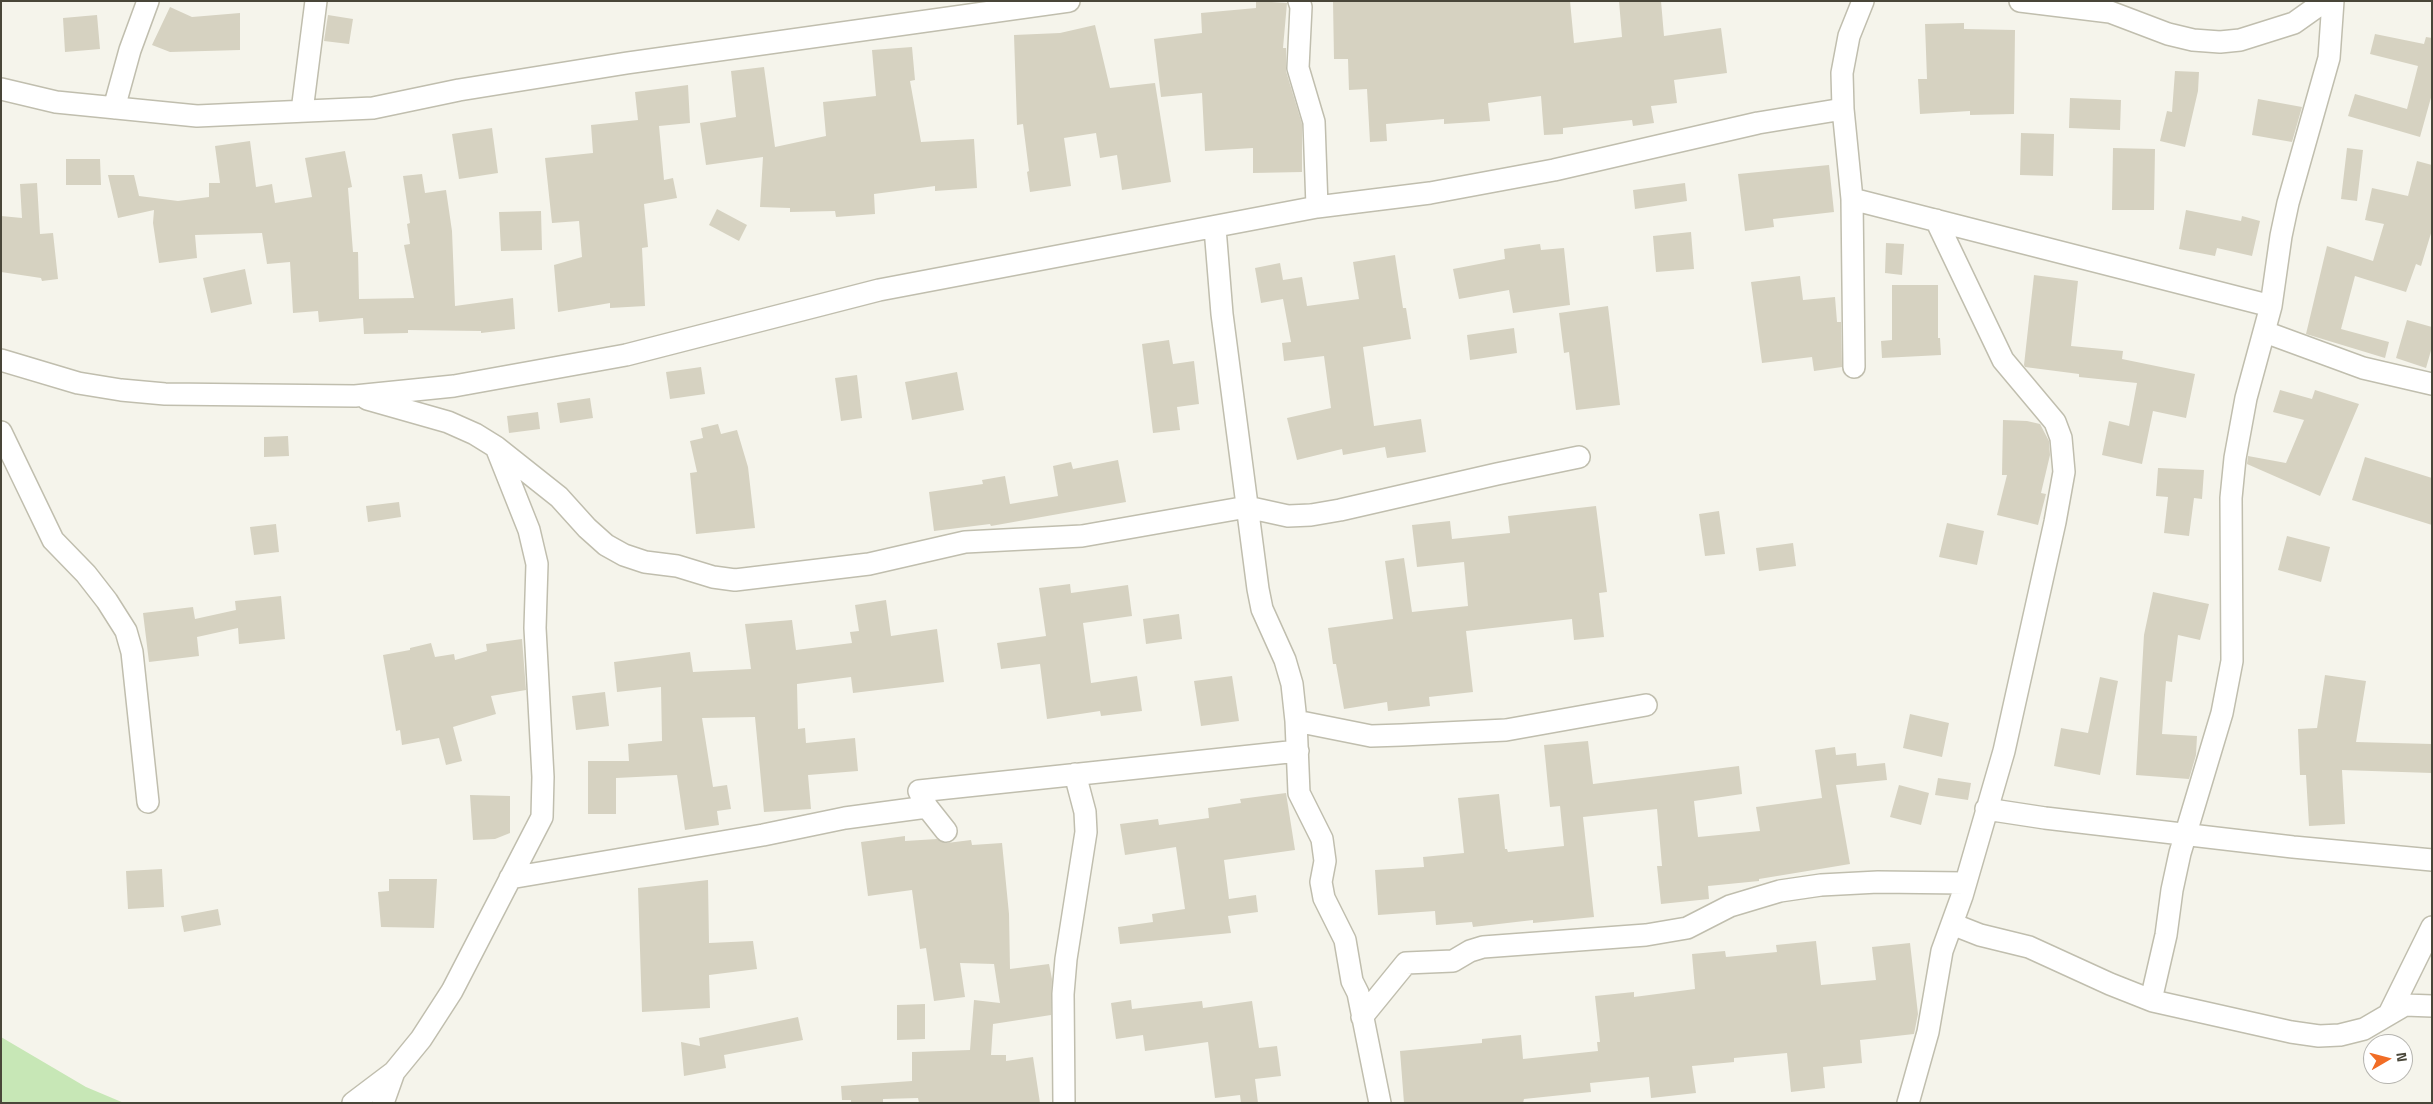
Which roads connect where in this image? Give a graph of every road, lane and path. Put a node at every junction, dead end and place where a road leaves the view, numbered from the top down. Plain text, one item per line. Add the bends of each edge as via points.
1 (148, 1) edge
2 (316, 1) edge
3 (1069, 1) edge
4 (1299, 1) edge
5 (1864, 1) edge
6 (2020, 1) edge
7 (2325, 1) edge
8 (2333, 1) edge
9 (978, 7) edge
10 (2112, 7) edge
11 (1, 90) edge
12 (114, 108) junction
13 (1843, 109) junction
14 (302, 111) junction
15 (1852, 199) junction
16 (1318, 206) junction
17 (1936, 220) junction
18 (1215, 228) junction
19 (2271, 306) junction
20 (2265, 332) junction
21 (1, 360) edge
22 (1854, 367) dead end
23 (2432, 384) edge
24 (355, 396) junction
25 (1, 432) edge
26 (496, 447) junction
27 (1579, 457) dead end
28 (1247, 507) junction
29 (1646, 705) dead end
30 (1296, 721) junction
31 (1298, 751) junction
32 (1075, 774) junction
33 (148, 802) dead end
34 (927, 807) junction
35 (1986, 809) junction
36 (946, 830) dead end
37 (2186, 834) junction
38 (2432, 860) edge
39 (510, 878) junction
40 (1964, 884) junction
41 (1952, 924) junction
42 (2432, 927) edge
43 (2151, 1000) junction
44 (2432, 1006) edge
45 (2390, 1012) junction
46 (1362, 1017) junction
47 (394, 1072) junction
48 (353, 1103) edge
49 (383, 1103) edge
50 (1064, 1103) edge
51 (1380, 1103) edge
52 (1908, 1103) edge

1 - 12 street
2 - 14 street
3 - 9 street
4 - 16 street via 1298,68 1314,122
5 - 13 street via 1849,36 1842,73
6 - 10 street
7 - 10 street via 2294,23 2240,40 2220,42 2168,34
8 - 19 street via 2329,58 2280,236
9 - 14 street via 459,90 373,108
11 - 12 street via 56,102
12 - 14 street via 197,116
13 - 15 street
13 - 16 street via 1430,193
15 - 17 street
15 - 22 street
16 - 18 street
17 - 19 street
17 - 35 street via 2003,360 2055,422 2064,460 2055,522 2025,660 2004,751
18 - 24 street via 879,290 626,356 454,386
18 - 28 street via 1222,314
19 - 20 street
20 - 23 street via 2363,368
20 - 37 street via 2246,398 2235,458 2231,498 2232,661 2222,712
21 - 24 street via 78,383 121,390 165,394
24 - 26 street via 448,422
25 - 33 street via 53,540 86,574 126,631 132,652
26 - 28 street via 559,497 606,545 645,562 734,580 868,564 965,542 1082,536
26 - 39 street via 529,530 537,564 535,628 542,817
27 - 28 street via 1311,515 1288,516
28 - 30 street via 1262,609 1285,660 1292,684
29 - 30 street via 1506,730 1402,735 1371,736
30 - 31 street
31 - 32 street
31 - 46 street via 1299,793 1320,833 1324,850 1320,882 1324,898 1345,940
32 - 34 street via 919,791
32 - 50 street via 1085,812 1086,832 1065,968
34 - 36 street
34 - 39 street via 845,818
35 - 37 street
35 - 40 street
37 - 38 street
37 - 43 street
39 - 47 street via 452,991 421,1039
40 - 41 street
40 - 46 street via 1878,882 1821,885 1788,890 1730,906 1687,928 1646,935 1483,947 1453,961 1406,963
41 - 43 street via 1980,935 2029,947
41 - 52 street via 1942,951 1928,1032
42 - 45 street
43 - 45 street via 2319,1036 2364,1029
44 - 45 street via 2406,1005
46 - 51 street
47 - 48 street
47 - 49 street

